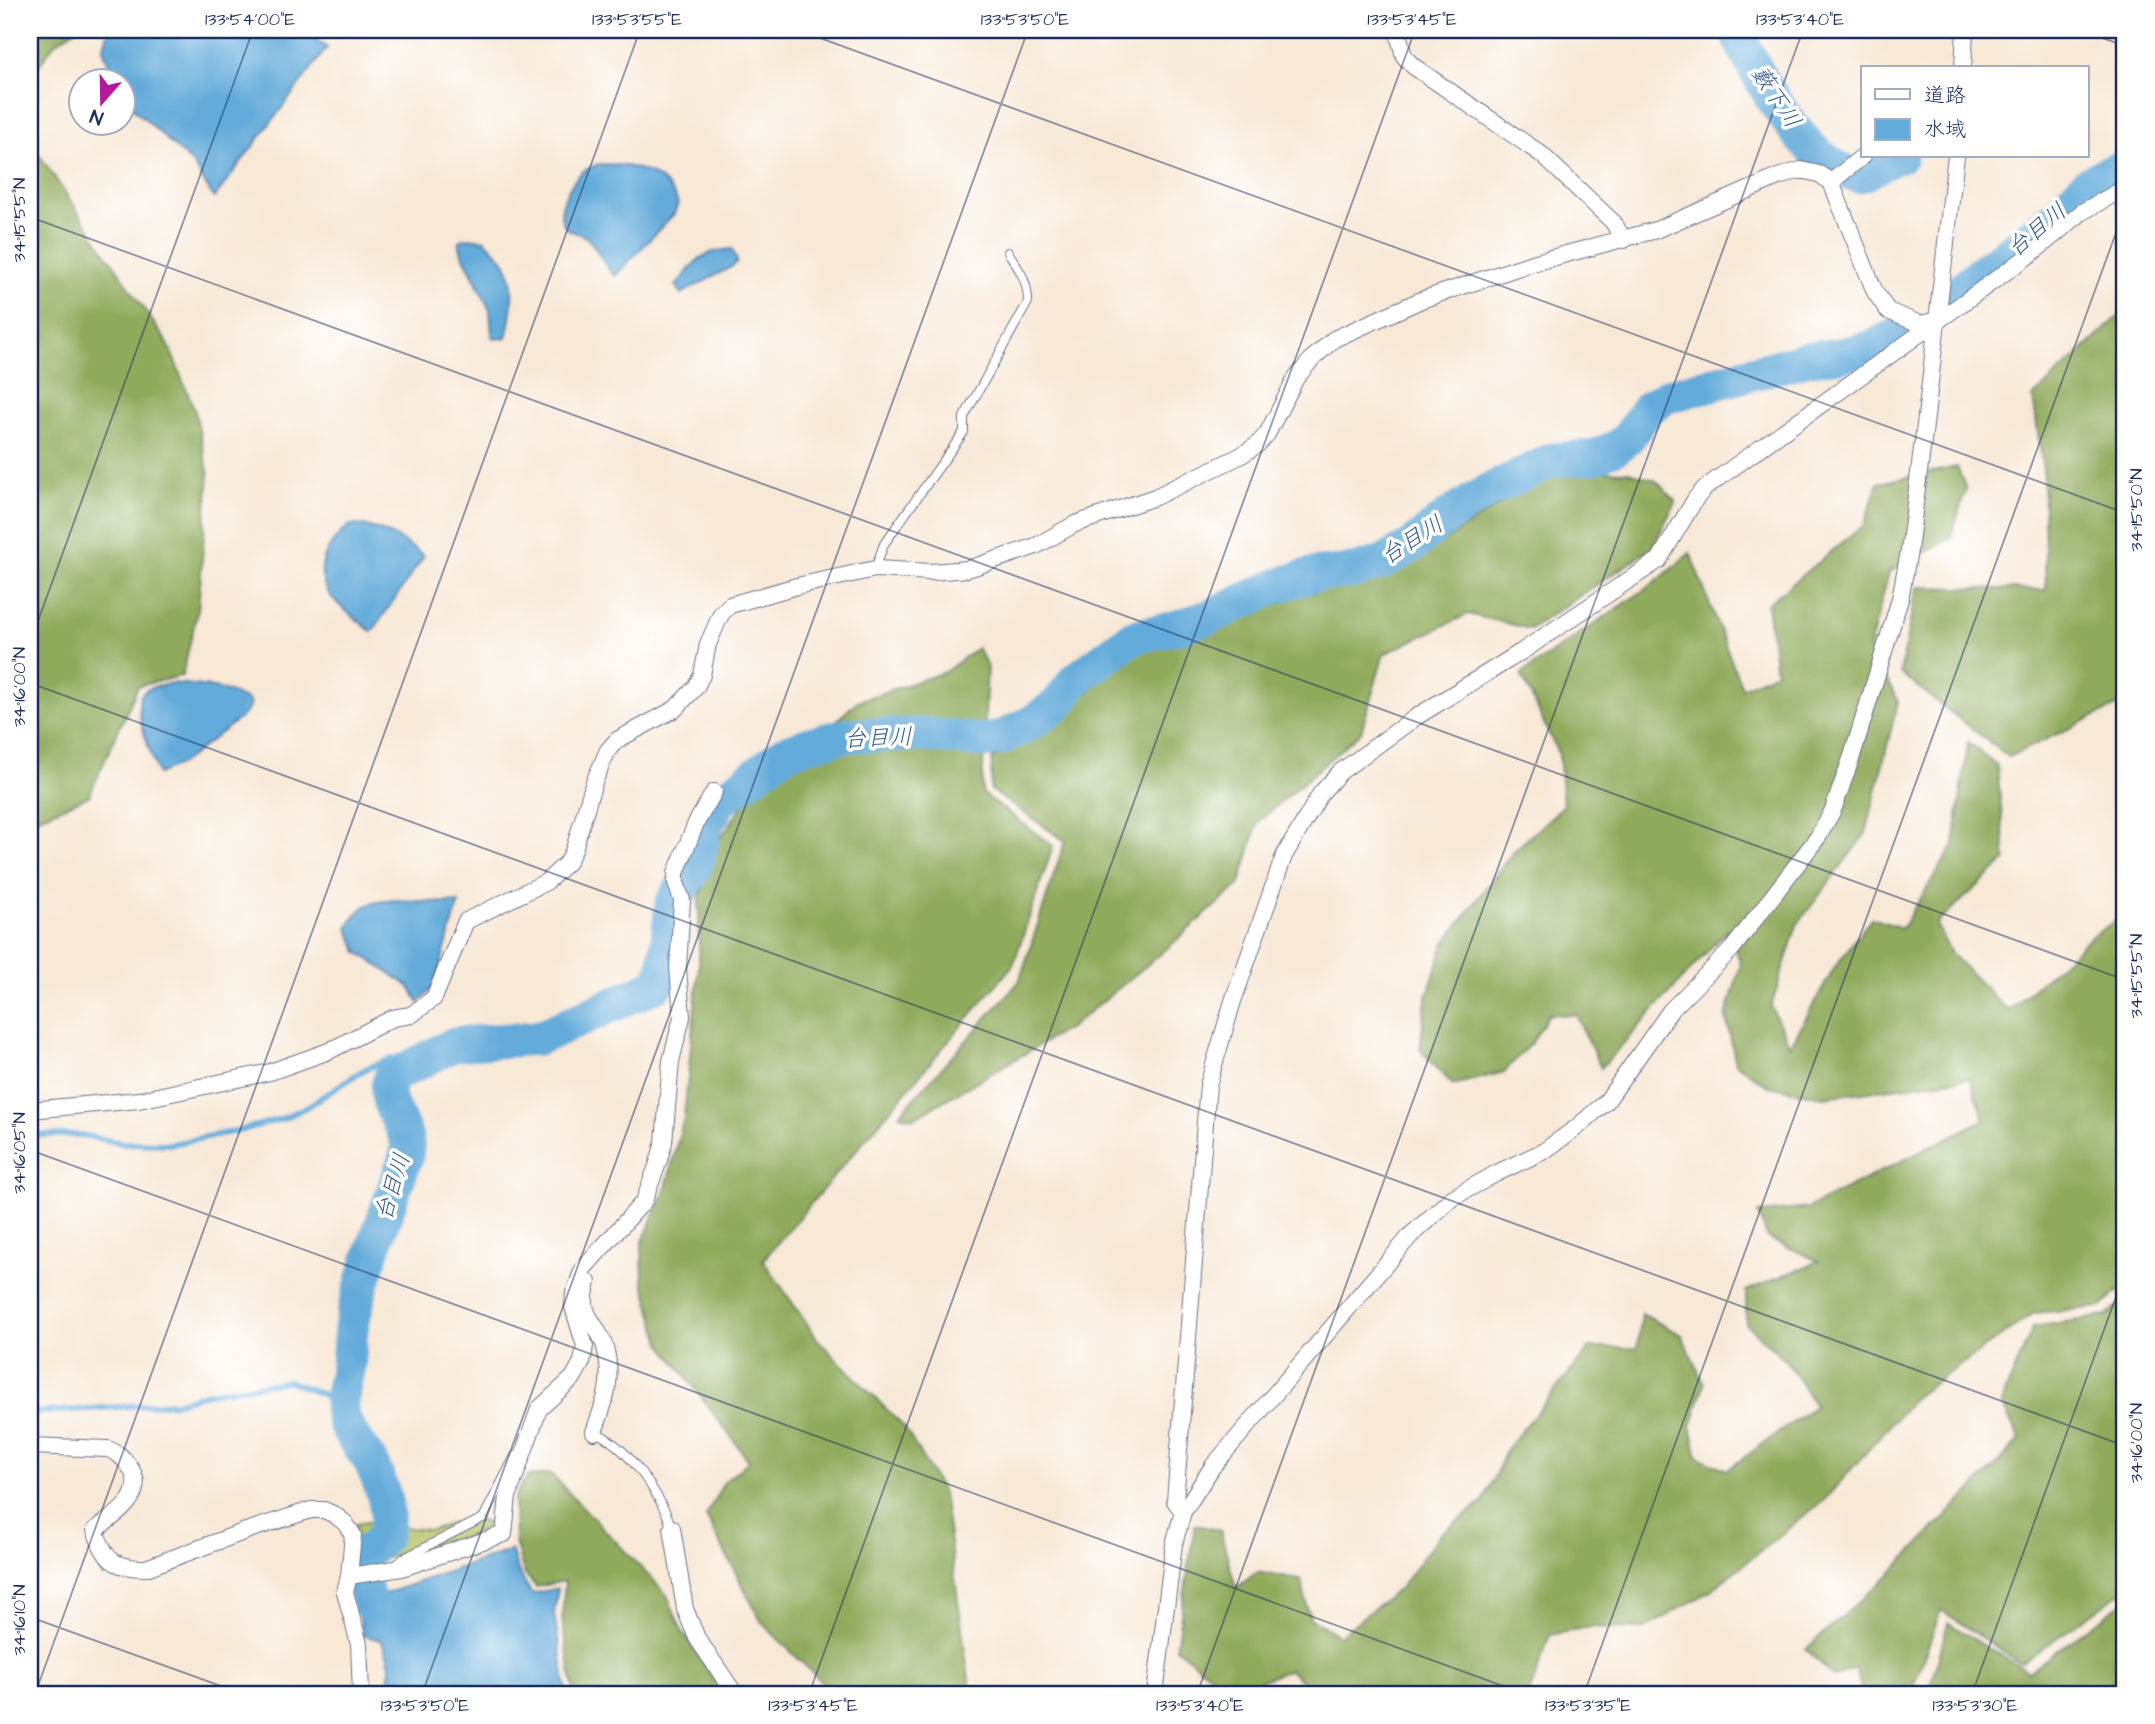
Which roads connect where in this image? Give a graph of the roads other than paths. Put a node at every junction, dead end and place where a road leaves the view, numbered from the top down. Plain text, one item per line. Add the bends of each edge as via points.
1 (1397, 30) edge
2 (1965, 30) edge
3 (1963, 66) edge
4 (1861, 158) edge
5 (1955, 158) edge
6 (1839, 175) junction
7 (2125, 188) edge
8 (1624, 240) junction
9 (1008, 252) dead end
10 (1938, 320) junction
11 (876, 569) junction
12 (714, 792) dead end
13 (30, 1110) edge
14 (599, 1249) junction
15 (539, 1409) junction
16 (594, 1432) joint
17 (30, 1446) edge
18 (1183, 1512) junction
19 (672, 1528) joint
20 (390, 1570) junction
21 (349, 1576) junction
22 (361, 1694) edge
23 (735, 1694) edge
24 (1155, 1694) edge

1 - 8 street via 1404,56 1413,66 1541,154 1613,222
2 - 3 street
4 - 6 street
5 - 10 street
6 - 8 street via 1801,170
6 - 10 street via 1875,292 1888,311 1920,324
7 - 10 street via 2082,212
8 - 11 street via 1529,264 1421,300 1334,339 1296,379 1257,445 1155,497 1075,524 1036,546 968,569
9 - 11 lane via 1025,278 1028,302 964,417 964,432 884,544
10 - 18 street via 1900,599 1852,756 1818,837 1732,949 1670,1011 1606,1101 1544,1151 1452,1198 1418,1228 1220,1457
10 - 18 street via 1706,487 1659,559 1416,716 1340,772 1321,793 1284,856 1208,1085 1175,1502
11 - 13 street via 730,605 721,614 702,675 688,696 675,709 617,740 608,750 568,862 546,882 466,921 441,986 424,1008 270,1072 139,1100
12 - 14 street via 676,873 682,900 678,968 682,1017 671,1061 664,1142 643,1201
14 - 15 street via 583,1269 574,1293 573,1307 585,1346 582,1362 573,1378
14 - 16 street via 583,1296 604,1346 610,1387
15 - 20 lane via 483,1518 404,1558
15 - 20 street via 508,1496 504,1534
16 - 19 lane via 612,1440 631,1461 665,1509
17 - 21 street via 108,1449 128,1464 134,1473 134,1494 119,1514 95,1530 103,1552 116,1563 146,1568 246,1531 324,1510 345,1523 353,1535
18 - 24 street via 1174,1544
19 - 23 street via 685,1609 697,1638
20 - 21 street
21 - 22 street via 345,1592 359,1644

